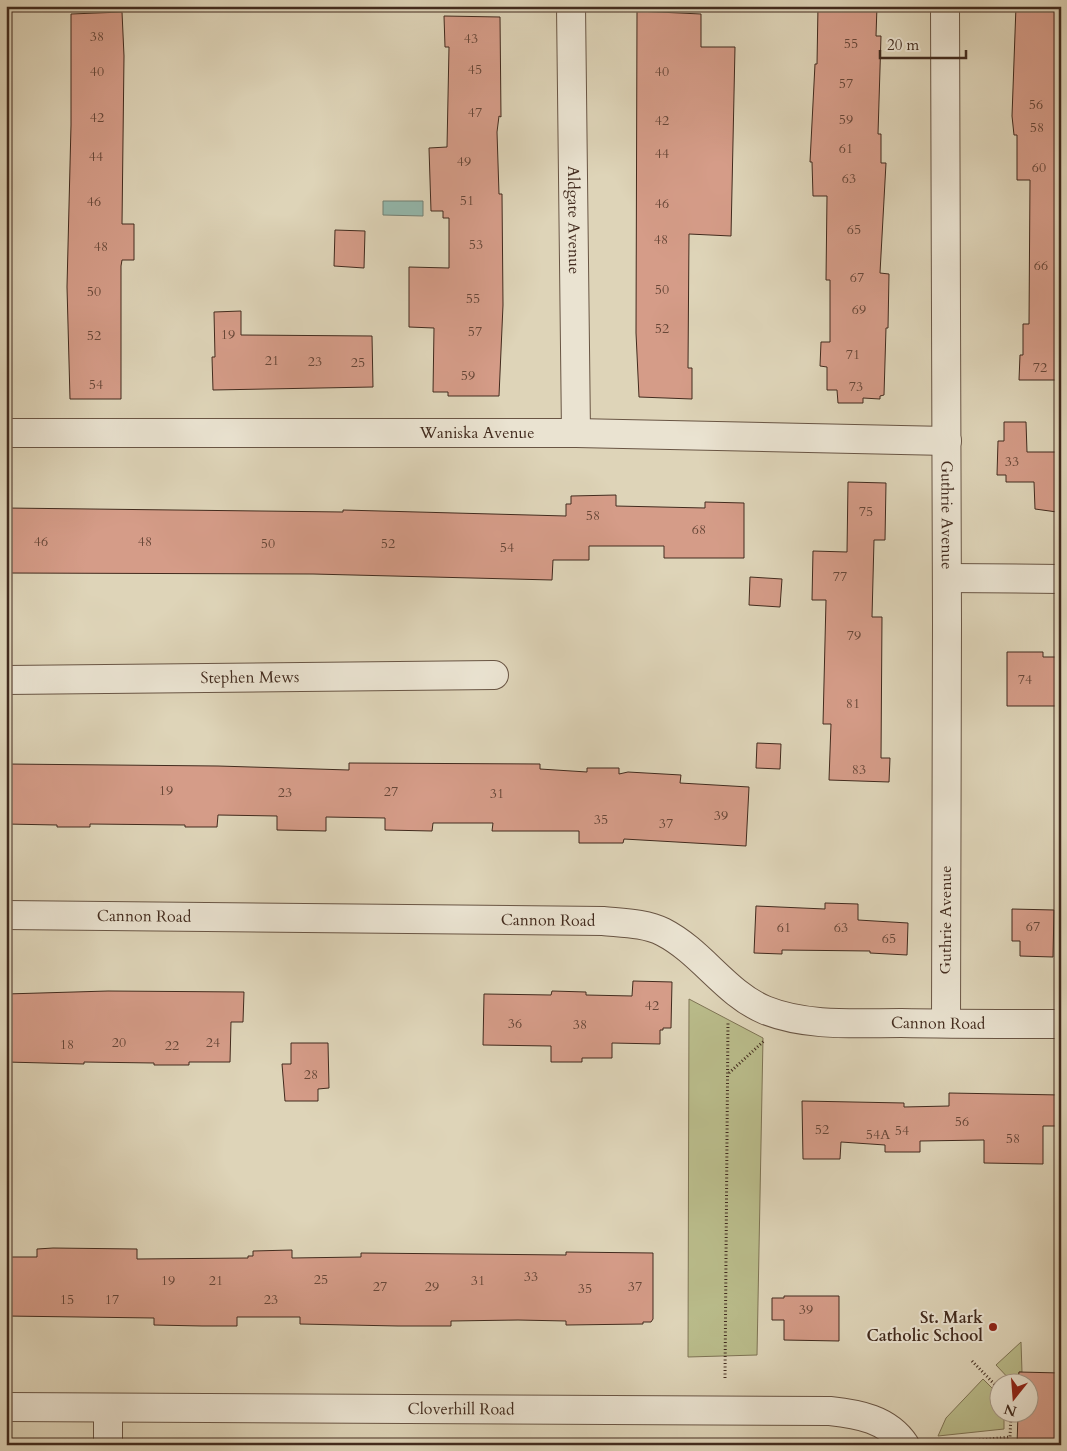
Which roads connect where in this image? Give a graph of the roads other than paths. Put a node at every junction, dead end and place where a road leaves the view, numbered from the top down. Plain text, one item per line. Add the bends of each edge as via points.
1 (572, 6) edge
2 (945, 6) edge
3 (576, 432) junction
4 (6, 433) edge
5 (947, 441) junction
6 (947, 578) junction
7 (1061, 579) edge
8 (494, 675) dead end
9 (6, 680) edge
10 (6, 915) edge
11 (946, 1024) junction
12 (1061, 1024) edge
13 (6, 1407) edge
14 (108, 1408) junction
15 (108, 1445) edge
16 (905, 1445) edge

1 - 3 street, Aldgate Avenue
2 - 5 street, Guthrie Avenue
3 - 4 street, Waniska Avenue
3 - 5 street, Waniska Avenue
5 - 6 street, Guthrie Avenue
6 - 7 street
6 - 11 street, Guthrie Avenue
8 - 9 street, Stephen Mews
10 - 11 street, Cannon Road via 628,923 661,931 686,947 728,987 748,1001 783,1015 846,1023
11 - 12 street, Cannon Road
13 - 14 street, Cloverhill Road
14 - 15 street
14 - 16 street, Cloverhill Road via 830,1411 872,1419

